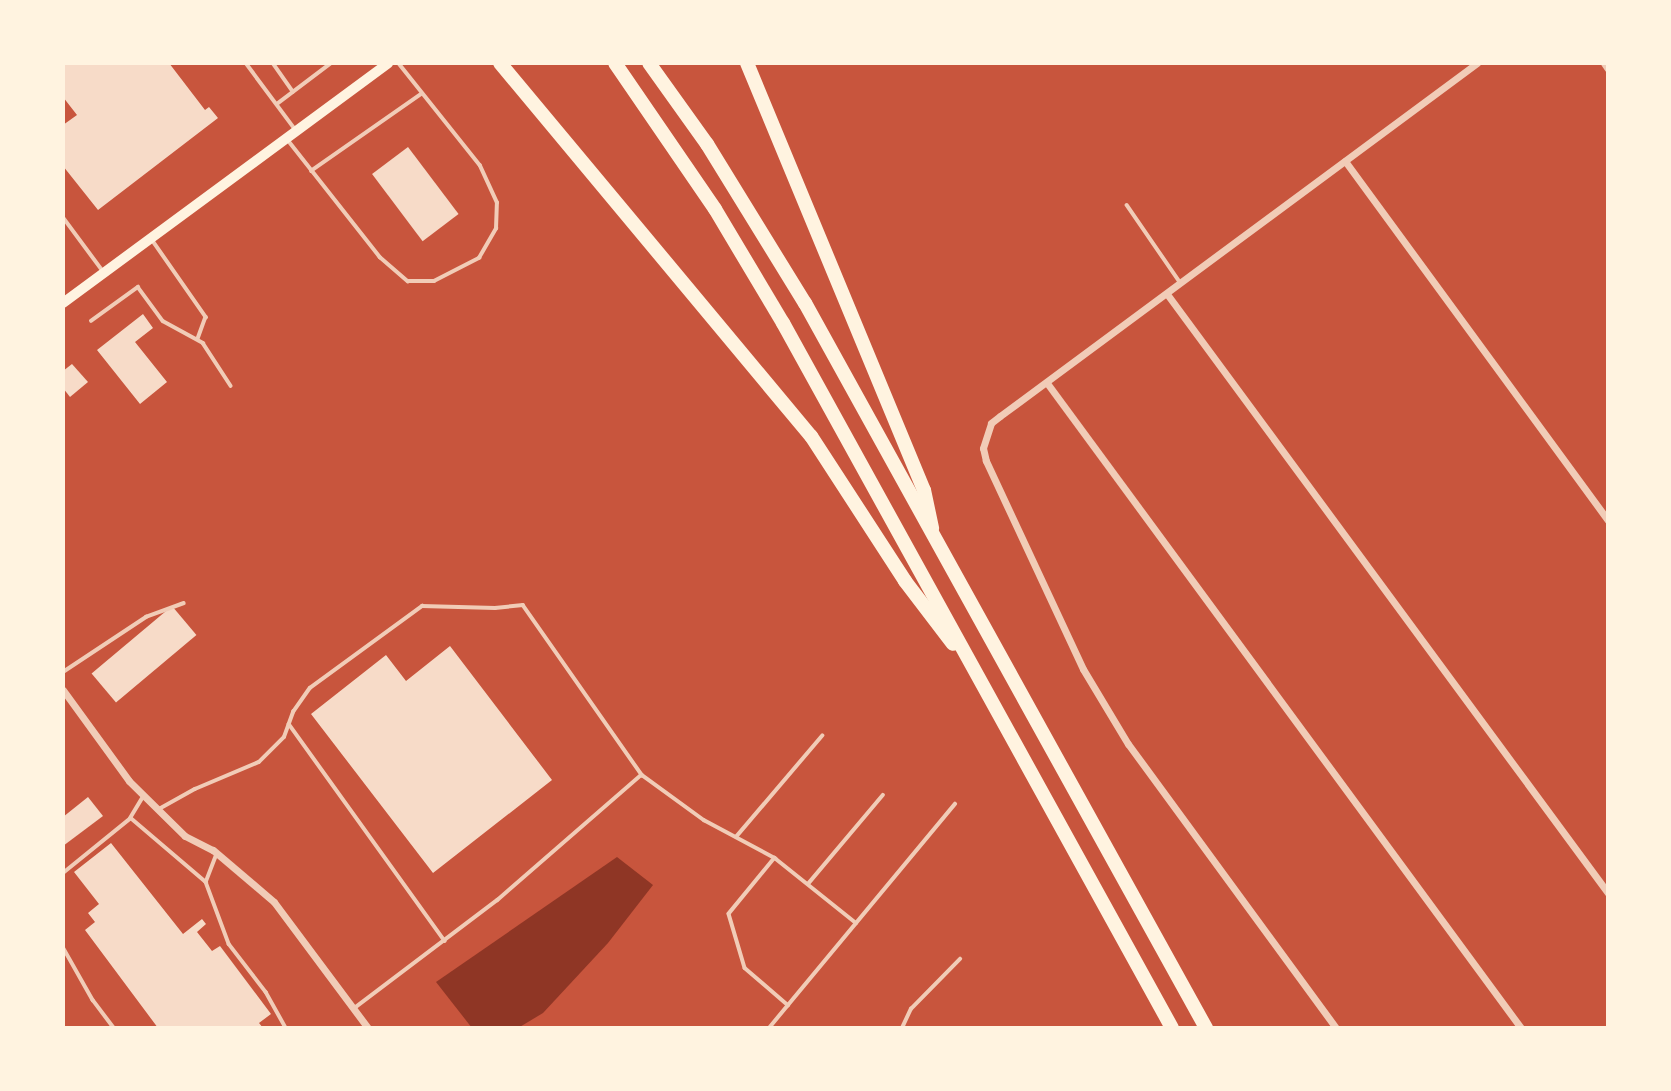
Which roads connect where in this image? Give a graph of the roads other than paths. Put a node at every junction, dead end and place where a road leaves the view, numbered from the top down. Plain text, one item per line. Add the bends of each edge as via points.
1 (246, 63) edge
2 (272, 63) edge
3 (388, 63) edge
4 (398, 63) edge
5 (500, 63) edge
6 (615, 63) edge
7 (649, 63) edge
8 (747, 63) edge
9 (1477, 63) edge
10 (1604, 63) edge
11 (328, 64) edge
12 (1608, 69) edge
13 (293, 92) junction
14 (421, 94) junction
15 (276, 104) junction
16 (296, 131) junction
17 (286, 138) junction
18 (1345, 161) junction
19 (310, 171) junction
20 (1127, 205) dead end
21 (63, 217) edge
22 (150, 238) junction
23 (104, 272) junction
24 (1181, 283) junction
25 (1167, 293) junction
26 (63, 303) edge
27 (91, 321) dead end
28 (198, 339) junction
29 (1047, 383) junction
30 (231, 386) dead end
31 (1608, 520) edge
32 (936, 543) junction
33 (184, 603) dead end
34 (972, 667) junction
35 (63, 672) edge
36 (63, 690) edge
37 (289, 724) junction
38 (822, 736) dead end
39 (642, 775) junction
40 (144, 795) junction
41 (883, 795) dead end
42 (955, 804) dead end
43 (159, 809) junction
44 (131, 818) junction
45 (736, 837) junction
46 (217, 854) junction
47 (775, 858) junction
48 (63, 873) edge
49 (206, 882) junction
50 (808, 884) junction
51 (1608, 893) edge
52 (856, 923) junction
53 (445, 941) junction
54 (63, 947) edge
55 (960, 959) dead end
56 (788, 1005) junction
57 (354, 1009) junction
58 (114, 1028) edge
59 (286, 1028) edge
60 (368, 1028) edge
61 (769, 1028) edge
62 (902, 1028) edge
63 (1172, 1028) edge
64 (1206, 1028) edge
65 (1336, 1028) edge
66 (1521, 1028) edge

1 - 15 lane
2 - 13 lane
3 - 16 main road
4 - 14 lane
5 - 34 highway via 811,436 934,622
6 - 34 highway via 749,265
7 - 32 highway via 772,248
8 - 32 highway via 924,490
9 - 18 street
10 - 12 street
11 - 13 lane
13 - 15 lane
14 - 19 lane
14 - 19 lane via 480,166 497,203 496,229 478,258 434,281 408,281 380,257
15 - 16 lane
16 - 17 main road
17 - 19 lane
17 - 22 main road
18 - 24 street
18 - 31 street
20 - 24 lane
21 - 23 lane
22 - 23 main road
22 - 28 lane via 206,317
23 - 26 main road
24 - 25 street
25 - 29 street
25 - 51 street
27 - 28 lane via 138,286 163,321
28 - 30 lane
29 - 65 street via 991,424 983,447 986,461 1083,669 1128,744
29 - 66 street
32 - 64 highway
33 - 35 lane via 146,617
34 - 63 highway
36 - 40 street
37 - 39 lane via 310,688 422,606 523,605
37 - 43 lane via 284,737 259,762
37 - 53 lane
38 - 45 lane
39 - 45 lane
39 - 53 lane
40 - 43 street
40 - 44 lane
41 - 50 lane
42 - 52 lane
43 - 46 street via 185,836
44 - 48 lane
44 - 49 lane
45 - 47 lane
46 - 49 lane
46 - 57 street via 274,902
47 - 50 lane
47 - 56 lane via 729,914 746,968
49 - 59 lane via 229,944
50 - 52 lane
52 - 56 lane
53 - 57 lane
54 - 58 lane
55 - 62 lane via 911,1009
56 - 61 lane
57 - 60 street

